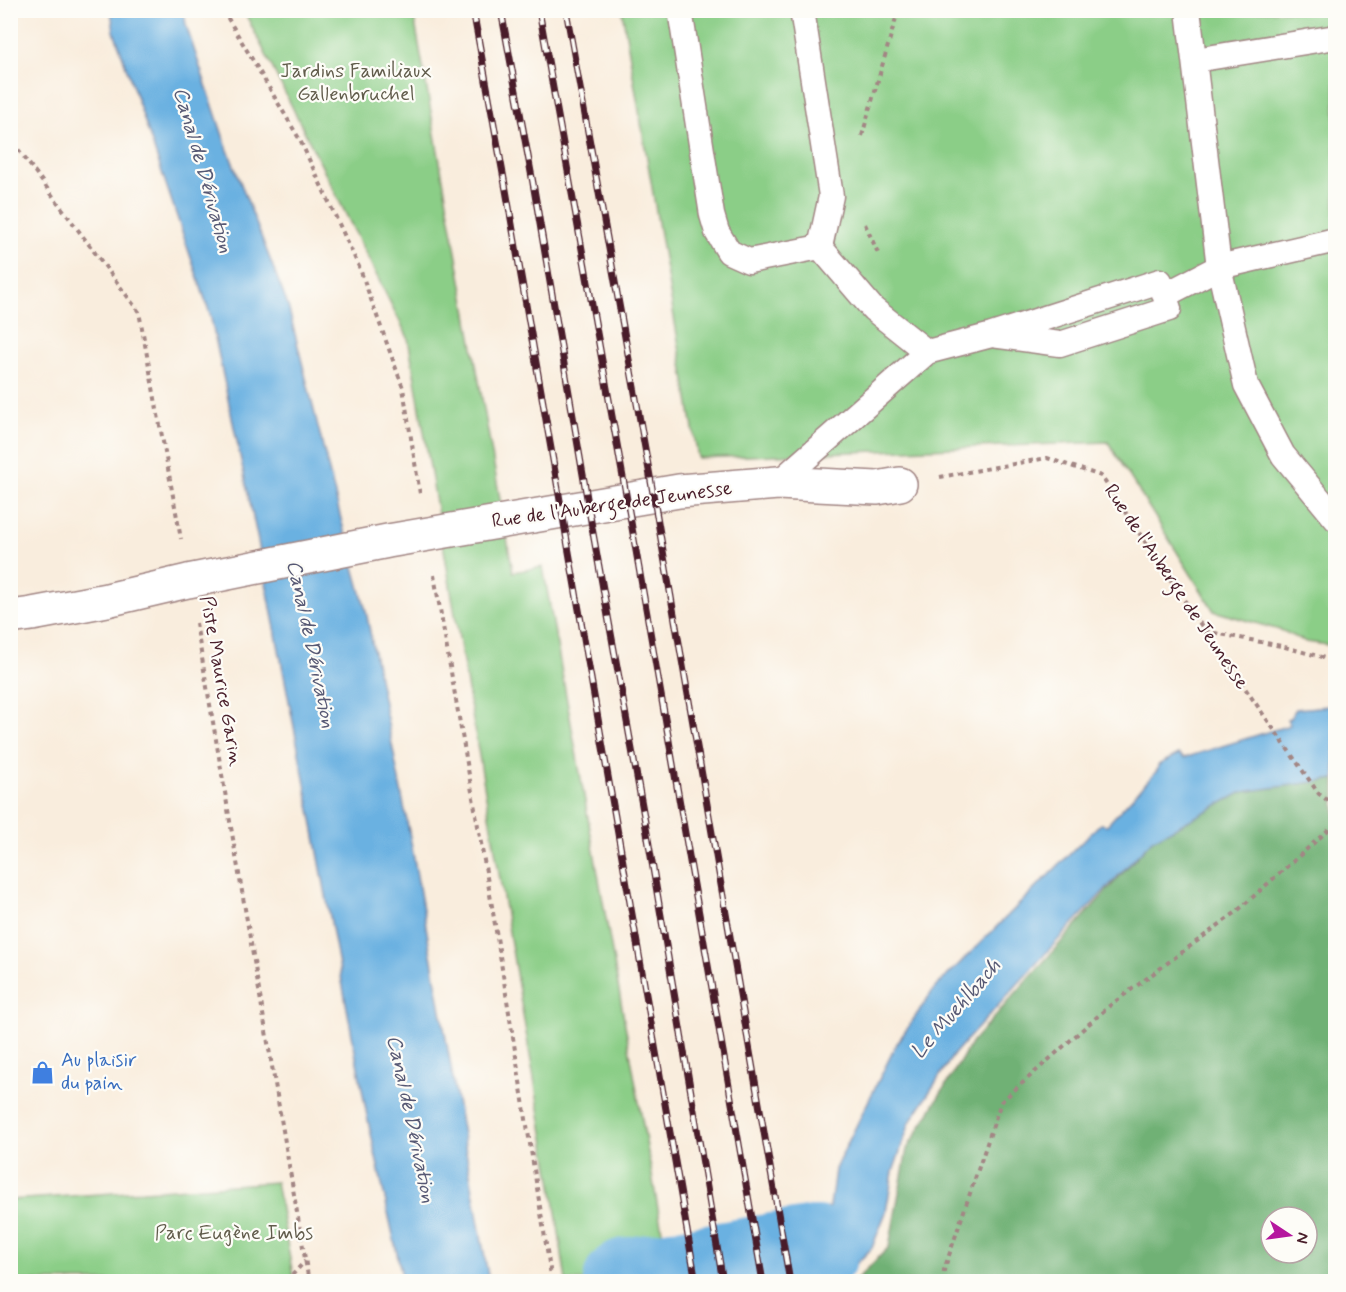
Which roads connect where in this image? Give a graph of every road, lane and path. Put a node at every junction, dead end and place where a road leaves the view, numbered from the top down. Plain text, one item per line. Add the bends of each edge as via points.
1 (17, 10) edge
2 (223, 10) edge
3 (680, 10) edge
4 (802, 10) edge
5 (902, 10) edge
6 (1188, 10) edge
7 (1335, 37) edge
8 (10, 41) edge
9 (1195, 60) junction
10 (10, 124) edge
11 (859, 147) dead end
12 (864, 223) dead end
13 (1335, 240) edge
14 (820, 247) junction
15 (1219, 267) junction
16 (873, 309) junction
17 (927, 352) junction
18 (777, 483) junction
19 (900, 484) joint
20 (1335, 519) edge
21 (427, 534) junction
22 (189, 581) junction
23 (10, 617) edge
24 (1205, 631) junction
25 (1335, 661) edge
26 (1335, 807) edge
27 (1335, 823) edge
28 (305, 1261) junction
29 (286, 1281) edge
30 (309, 1281) edge
31 (552, 1281) edge
32 (943, 1281) edge

1 - 8 path
2 - 21 path via 300,140 360,268 403,388
3 - 14 lane via 717,232 729,252 749,261
4 - 14 lane via 831,196
5 - 11 path via 895,21
6 - 9 lane
7 - 9 lane
9 - 15 lane
10 - 22 path, Piste Maurice Garin via 18,149 139,312
12 - 16 path via 891,279
13 - 15 lane
14 - 16 lane
15 - 17 lane via 1165,295 1160,281
15 - 20 lane via 1246,385 1283,455
16 - 17 lane
17 - 18 lane
18 - 19 street, Rue de l'Auberge de Jeunesse via 877,488
18 - 21 street, Rue de l'Auberge de Jeunesse via 679,491
19 - 24 path, Rue de l'Auberge de Jeunesse via 1047,458 1101,476
21 - 22 street, Rue de l'Auberge de Jeunesse
21 - 31 path
22 - 23 street, Rue de l'Auberge de Jeunesse
22 - 28 path, Piste Maurice Garin
24 - 25 path
24 - 26 path, Rue de l'Auberge de Jeunesse via 1319,794
27 - 32 path via 1234,913 1108,1007 1001,1102
28 - 29 path
28 - 30 path, Piste Maurice Garin

